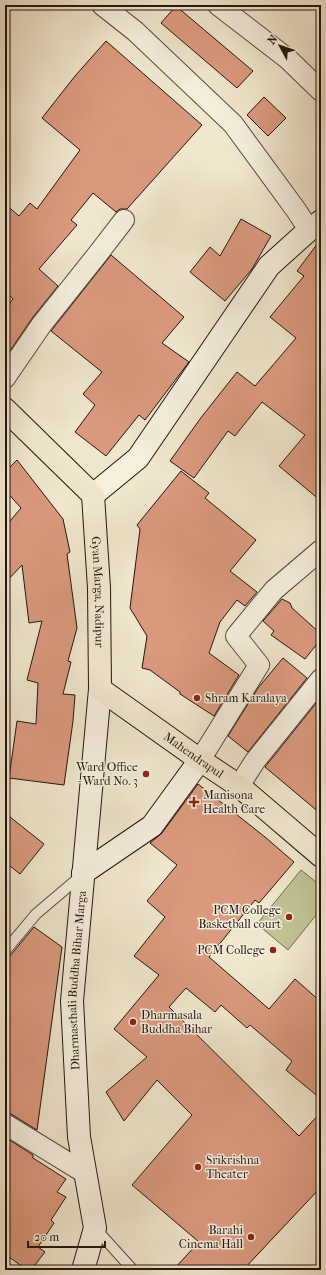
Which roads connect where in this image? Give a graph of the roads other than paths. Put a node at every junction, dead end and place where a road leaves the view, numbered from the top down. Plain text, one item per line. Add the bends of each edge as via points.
1 (102, 5) edge
2 (218, 5) edge
3 (321, 91) edge
4 (124, 220) dead end
5 (315, 226) edge
6 (5, 378) edge
7 (5, 409) edge
8 (94, 495) junction
9 (321, 550) edge
10 (321, 679) edge
11 (100, 689) junction
12 (200, 760) junction
13 (239, 786) junction
14 (321, 856) edge
15 (83, 874) junction
16 (5, 950) edge
17 (5, 1124) edge
18 (85, 1173) junction
19 (95, 1228) junction
20 (82, 1270) edge
21 (133, 1270) edge

1 - 5 street via 135,31 233,124 296,210
2 - 3 street via 288,59
4 - 6 street via 42,324
5 - 8 main road via 269,266 138,458
7 - 8 main road
8 - 11 main road, Gyan Marga, Nadipur via 99,588
9 - 12 street via 274,590 236,636 259,665
10 - 13 street via 254,761
11 - 12 main road, Mahendrapul
11 - 15 main road, Dharmasthali Buddha Bihar Marga
12 - 13 main road, Mahendrapul
12 - 15 main road via 152,826
13 - 14 main road, Mahendrapul
15 - 16 lane via 36,914
15 - 18 main road, Dharmasthali Buddha Bihar Marga via 72,1001 79,1136
17 - 18 street
18 - 19 main road, Dharmasthali Buddha Bihar Marga
19 - 20 main road, Dharmasthali Buddha Bihar Marga
19 - 21 lane

